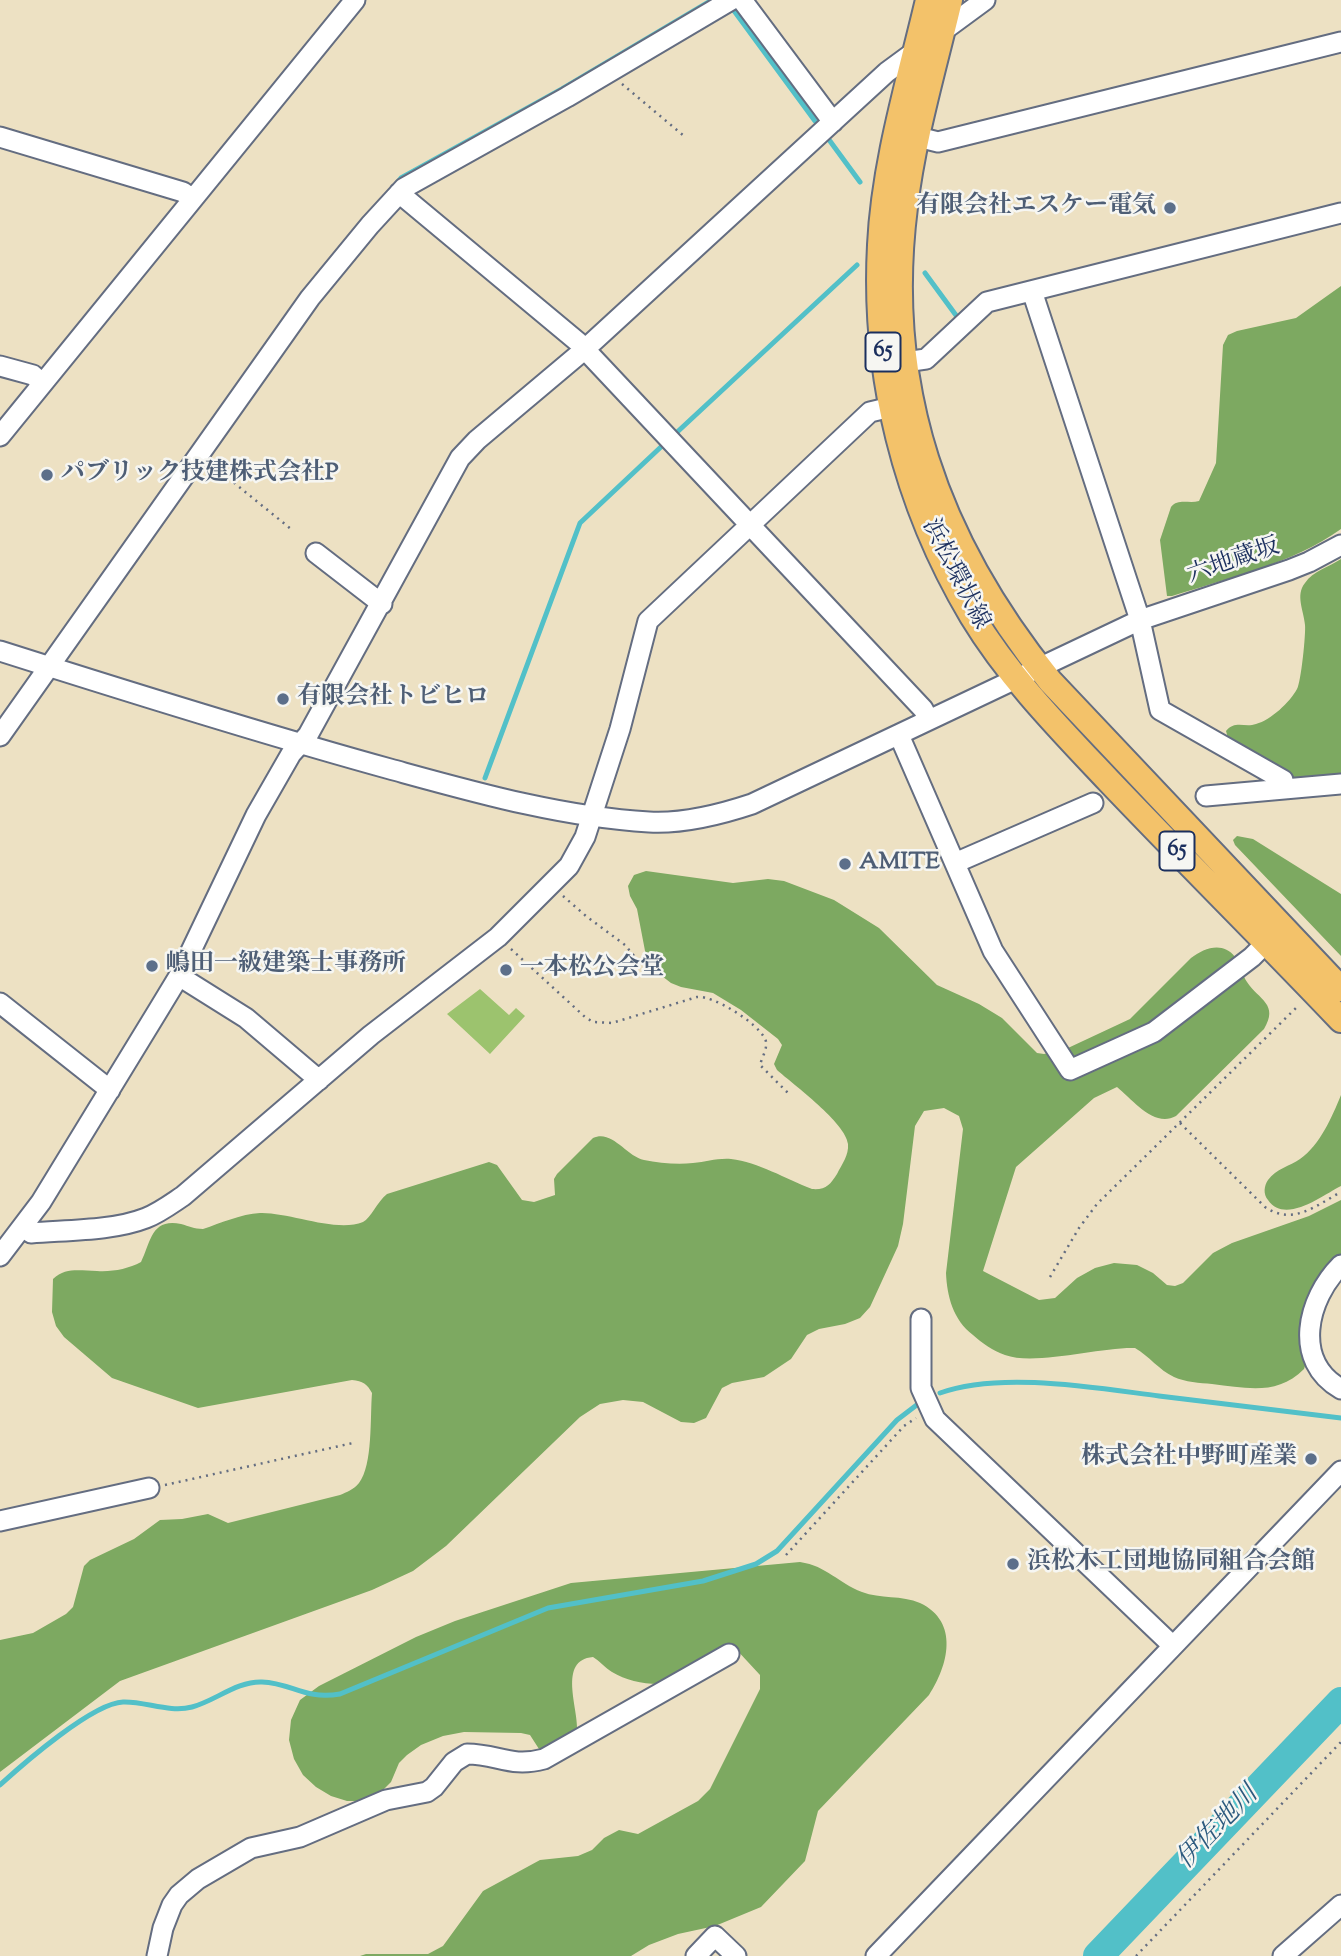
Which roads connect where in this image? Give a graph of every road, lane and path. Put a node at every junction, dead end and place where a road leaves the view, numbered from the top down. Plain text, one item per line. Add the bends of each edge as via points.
1 (355, 0) edge
2 (731, 0) edge
3 (742, 0) edge
4 (928, 0) edge
5 (950, 0) edge
6 (985, 0) edge
7 (943, 31) junction
8 (1341, 43) edge
9 (916, 50) junction
10 (608, 73) junction
11 (833, 122) junction
12 (684, 136) dead end
13 (0, 137) edge
14 (918, 137) junction
15 (399, 193) junction
16 (192, 200) junction
17 (1341, 214) edge
18 (1032, 291) junction
19 (584, 350) junction
20 (905, 362) junction
21 (0, 366) edge
22 (43, 383) junction
23 (891, 407) junction
24 (0, 436) edge
25 (199, 455) junction
26 (749, 526) junction
27 (291, 529) dead end
28 (1341, 545) edge
29 (316, 553) dead end
30 (382, 604) junction
31 (1140, 620) junction
32 (0, 651) edge
33 (49, 667) junction
34 (1039, 668) junction
35 (1017, 679) junction
36 (929, 720) junction
37 (899, 734) junction
38 (0, 736) edge
39 (299, 744) junction
40 (1341, 784) edge
41 (1284, 789) junction
42 (1206, 796) dead end
43 (1093, 803) dead end
44 (592, 815) junction
45 (955, 863) junction
46 (551, 885) junction
47 (498, 937) junction
48 (1267, 942) junction
49 (635, 957) dead end
50 (179, 975) junction
51 (1341, 989) edge
52 (1314, 991) junction
53 (0, 1003) edge
54 (1341, 1020) edge
55 (318, 1080) junction
56 (110, 1090) junction
57 (789, 1094) dead end
58 (1180, 1123) junction
59 (1341, 1192) edge
60 (23, 1227) junction
61 (0, 1256) edge
62 (1341, 1265) edge
63 (1049, 1277) dead end
64 (921, 1319) dead end
65 (1341, 1390) edge
66 (931, 1410) junction
67 (353, 1443) dead end
68 (1341, 1471) edge
69 (149, 1488) joint
70 (0, 1521) edge
71 (786, 1555) dead end
72 (1173, 1646) junction
73 (729, 1654) dead end
74 (1341, 1742) edge
75 (1341, 1905) edge
76 (157, 1956) edge
77 (696, 1956) edge
78 (736, 1956) edge
79 (876, 1956) edge
80 (1136, 1956) edge
81 (1283, 1956) edge

1 - 16 street
2 - 10 street
3 - 11 street
4 - 9 main road, 浜松環状線 / 65
5 - 7 main road, 浜松環状線 / 65
6 - 7 street
7 - 9 street
7 - 14 main road, 浜松環状線 / 65
8 - 14 street via 938,142
9 - 11 street
9 - 23 main road, 浜松環状線 / 65 via 890,166 880,244 880,322
10 - 12 path
10 - 15 street
11 - 19 street
13 - 16 street via 183,192
14 - 20 main road, 浜松環状線 / 65 via 901,245
15 - 19 street
15 - 25 street via 310,298
16 - 22 street
17 - 18 street
18 - 20 street via 987,302 926,359
18 - 31 street
19 - 26 street
19 - 30 street via 468,449
20 - 34 main road, 浜松環状線 / 65 via 918,432 948,520 983,588
21 - 22 street via 33,375
22 - 24 street
23 - 26 street via 870,412
23 - 35 main road, 浜松環状線 / 65 via 908,475 936,548 972,617
25 - 27 path
25 - 33 street
26 - 36 street
26 - 44 street via 648,621
28 - 31 street, 六地蔵坂 via 1289,570
29 - 30 street
30 - 39 street
31 - 34 street, 六地蔵坂
31 - 41 street via 1160,710 1283,780
32 - 33 street, 六地蔵坂
33 - 38 street
33 - 39 street, 六地蔵坂
34 - 35 street, 六地蔵坂
34 - 51 main road, 浜松環状線 / 65
35 - 36 street, 六地蔵坂
35 - 48 main road, 浜松環状線 / 65 via 1042,711
36 - 37 street, 六地蔵坂
37 - 44 street, 六地蔵坂 via 727,812 650,822
37 - 45 street
39 - 44 street, 六地蔵坂 via 487,796
39 - 50 street via 256,815
40 - 41 street
41 - 42 street
43 - 45 street
44 - 46 street via 578,852
45 - 48 street via 993,951 1070,1070 1154,1032
46 - 47 street
46 - 49 path
47 - 55 street
47 - 57 path via 593,1021 611,1023 696,997 710,998 764,1037 760,1065
48 - 52 main road, 浜松環状線 / 65
50 - 55 street via 246,1017
50 - 56 street
52 - 54 main road, 浜松環状線 / 65
52 - 58 path
53 - 56 street
55 - 60 street via 183,1196 145,1219 31,1233
56 - 60 street
58 - 59 path via 1274,1213 1296,1215
58 - 63 path via 1087,1216
60 - 61 street
62 - 65 street via 1320,1290 1310,1324 1313,1357 1320,1372
64 - 66 street via 921,1388
66 - 71 path via 904,1426
66 - 72 street via 938,1422
67 - 69 path
68 - 72 street
69 - 70 street
72 - 79 street
73 - 76 street via 544,1759 514,1763 467,1754 427,1792 386,1800 300,1837 239,1853 179,1895 166,1916
74 - 80 path
75 - 81 street
77 - 78 street via 715,1936

